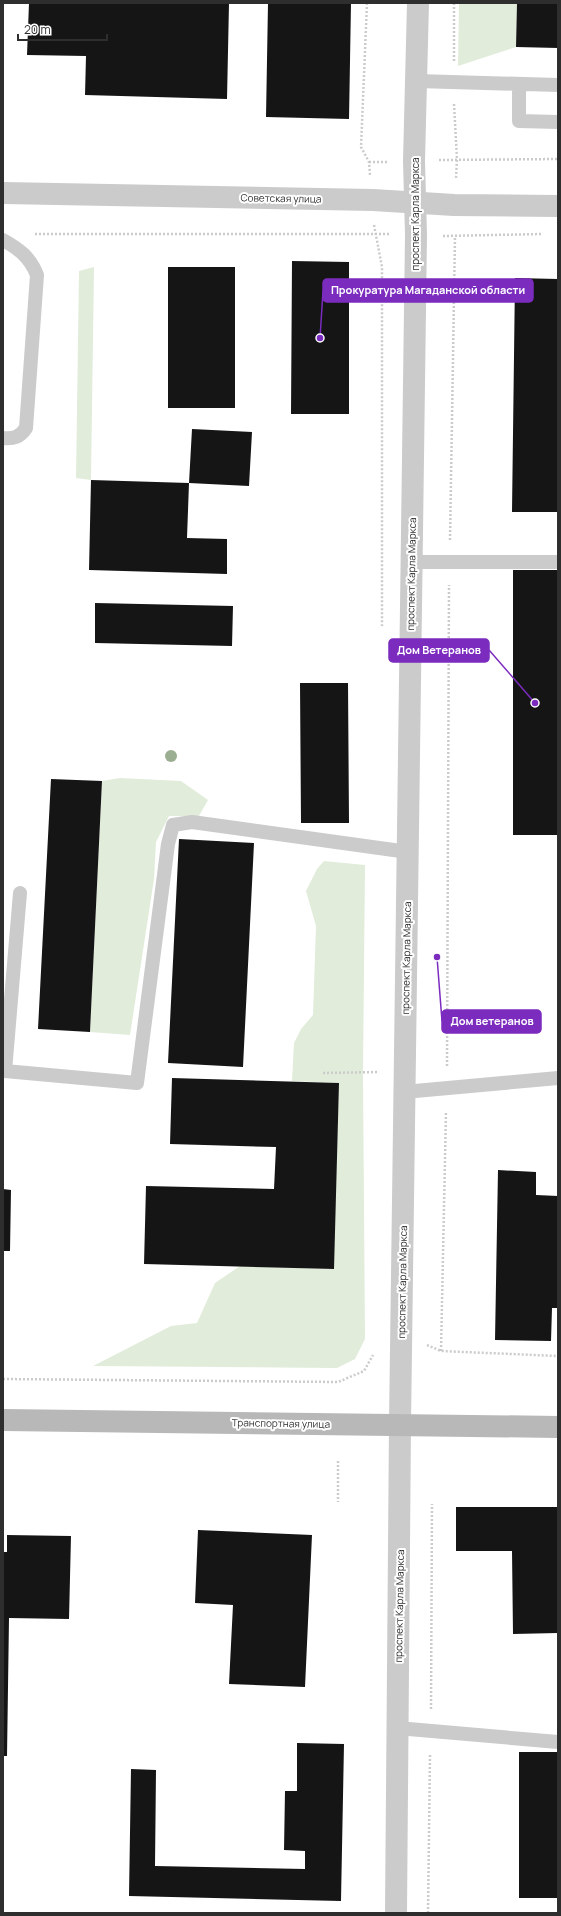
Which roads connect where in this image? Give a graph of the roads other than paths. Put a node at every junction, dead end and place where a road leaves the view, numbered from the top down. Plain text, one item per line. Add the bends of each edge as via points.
1 (418, 3) edge
2 (417, 81) junction
3 (518, 84) junction
4 (558, 85) edge
5 (558, 122) edge
6 (3, 193) edge
7 (416, 203) junction
8 (558, 206) edge
9 (3, 240) edge
10 (3, 438) edge
11 (412, 562) junction
12 (558, 562) edge
13 (408, 852) junction
14 (20, 893) dead end
15 (558, 1078) edge
16 (404, 1092) junction
17 (3, 1420) edge
18 (400, 1424) junction
19 (558, 1427) edge
20 (397, 1728) junction
21 (558, 1742) edge
22 (396, 1913) edge

1 - 2 street, проспект Карла Маркса
2 - 3 lane
2 - 7 street, проспект Карла Маркса via 414,161
3 - 4 lane
3 - 5 lane via 519,121
6 - 7 street, Советская улица
7 - 8 street, Советская улица
7 - 11 street, проспект Карла Маркса
9 - 10 lane via 31,261 37,275 26,428 16,437
11 - 12 lane
11 - 13 street, проспект Карла Маркса
13 - 14 lane via 192,822 173,825 168,844 137,1083 5,1071
13 - 16 street, проспект Карла Маркса
15 - 16 lane
16 - 18 street, проспект Карла Маркса
17 - 18 main road, Транспортная улица
18 - 19 main road, Транспортная улица
18 - 20 street, проспект Карла Маркса
20 - 21 lane
20 - 22 street, проспект Карла Маркса

